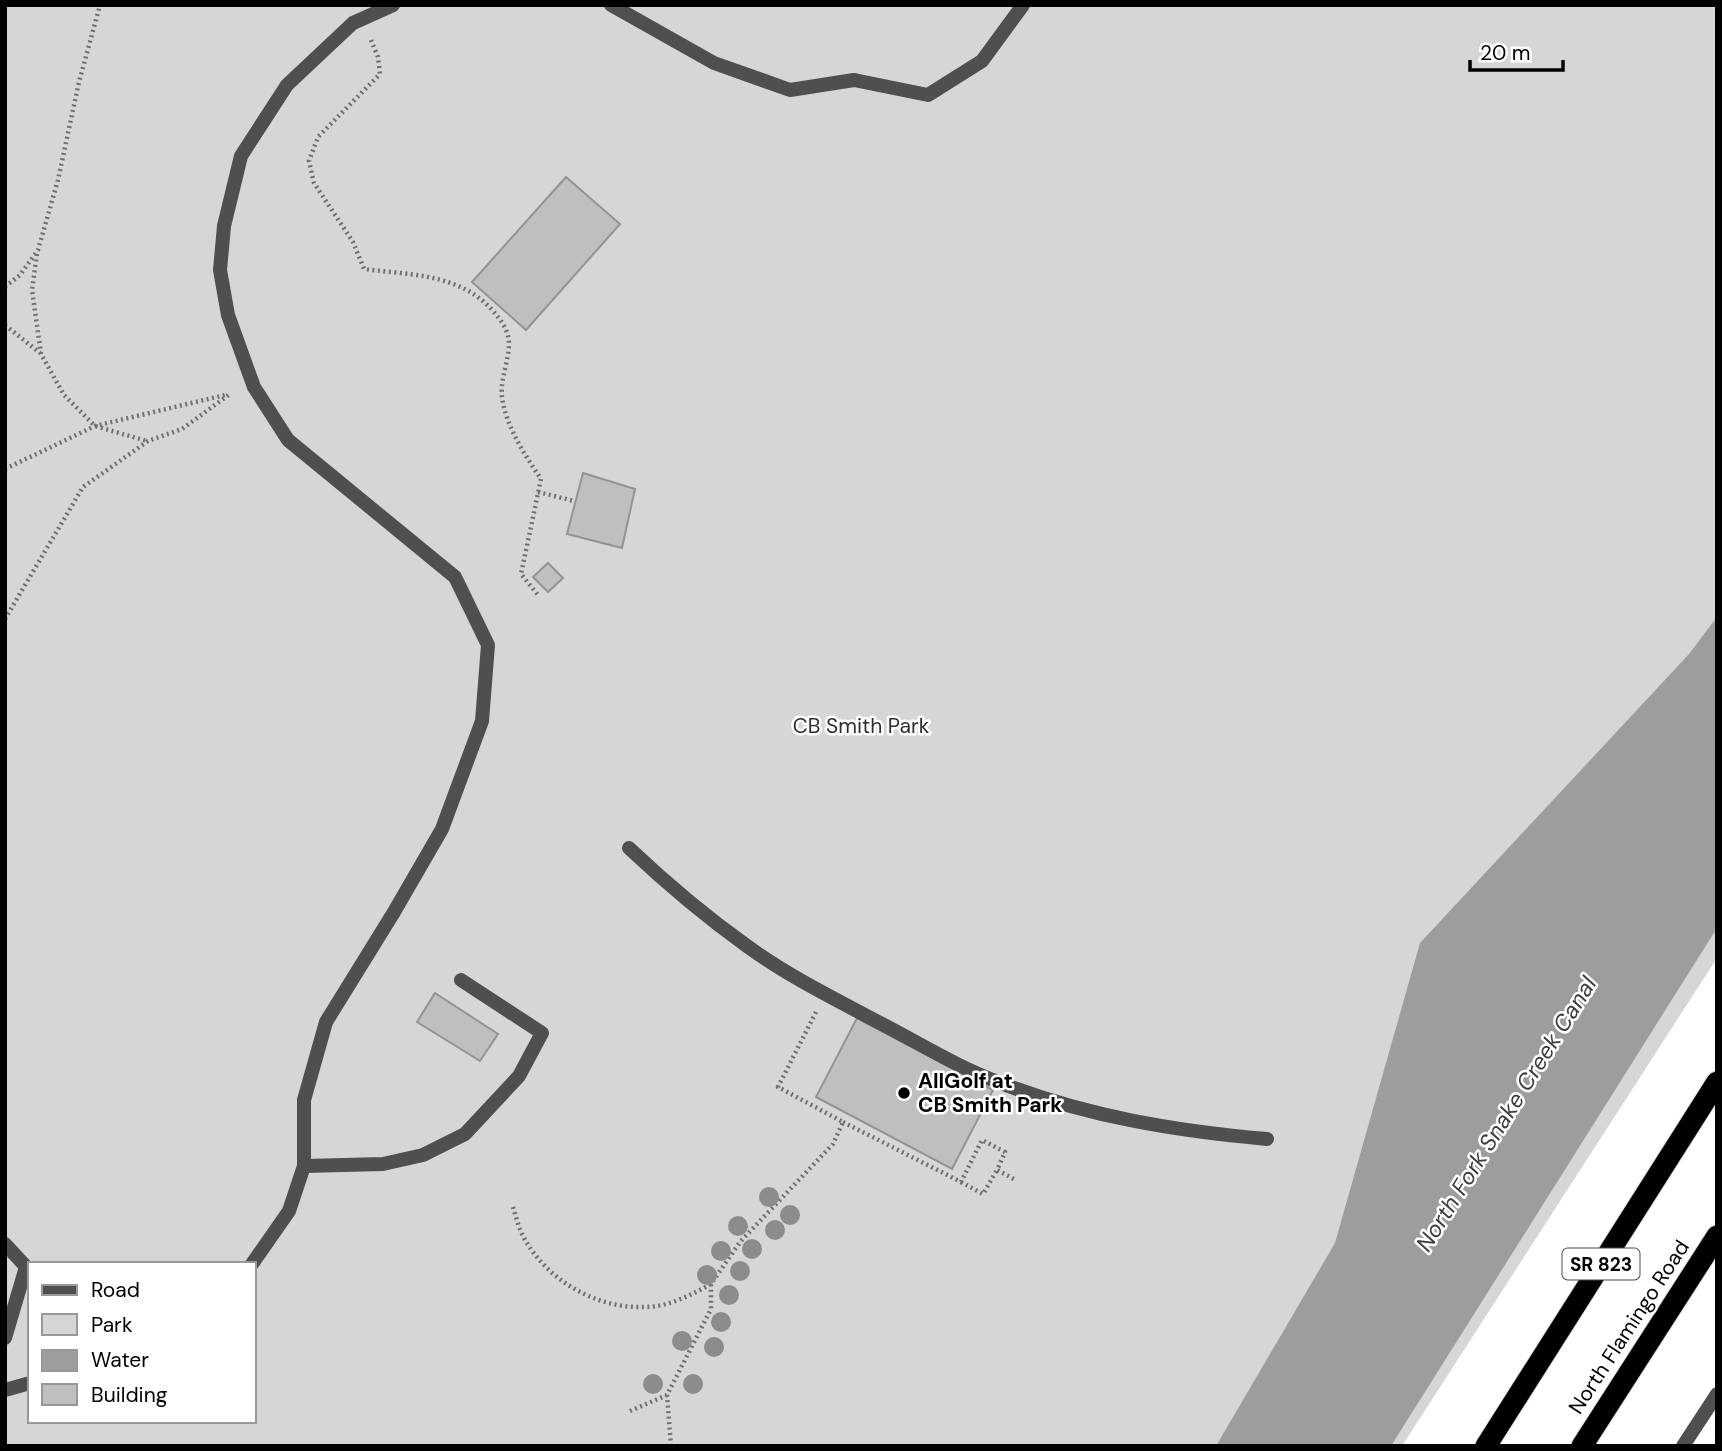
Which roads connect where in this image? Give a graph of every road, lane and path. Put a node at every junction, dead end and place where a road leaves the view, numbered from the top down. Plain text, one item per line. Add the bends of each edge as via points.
1 (100, 5) edge
2 (393, 5) edge
3 (611, 5) edge
4 (1023, 5) edge
5 (371, 40) dead end
6 (38, 250) junction
7 (5, 287) edge
8 (5, 325) edge
9 (41, 354) junction
10 (254, 387) junction
11 (230, 394) junction
12 (95, 426) junction
13 (148, 441) junction
14 (5, 469) edge
15 (538, 492) junction
16 (574, 501) dead end
17 (538, 595) dead end
18 (5, 619) edge
19 (629, 848) dead end
20 (461, 981) dead end
21 (825, 994) junction
22 (1717, 1083) edge
23 (843, 1122) junction
24 (1267, 1139) dead end
25 (304, 1166) junction
26 (996, 1170) junction
27 (1014, 1179) dead end
28 (961, 1182) junction
29 (513, 1208) dead end
30 (1717, 1236) edge
31 (5, 1244) edge
32 (253, 1262) edge
33 (28, 1269) edge
34 (711, 1284) junction
35 (5, 1338) edge
36 (28, 1384) edge
37 (5, 1390) edge
38 (1717, 1394) edge
39 (667, 1395) junction
40 (630, 1411) dead end
41 (671, 1446) edge
42 (1486, 1446) edge
43 (1582, 1446) edge
44 (1683, 1446) edge

1 - 6 path
2 - 10 street via 353,23 287,85 241,156 224,226 220,270 228,315
3 - 4 street via 713,63 790,90 854,80 928,96 982,61
5 - 15 path via 380,74 318,137 309,161 314,183 353,242 363,269 426,275 459,285 484,300 502,321 509,343 502,395 523,452 541,479
6 - 7 path
6 - 9 path via 32,290
8 - 9 path
9 - 12 path via 64,395
10 - 11 path
10 - 25 street via 288,440 455,577 488,645 482,721 442,829 326,1022 304,1100
11 - 12 path
11 - 13 path via 182,429
12 - 13 path
12 - 14 path
13 - 18 path via 83,487
15 - 16 path
15 - 17 path via 521,574
19 - 21 street via 748,947
20 - 25 street via 542,1033 519,1076 465,1135 423,1155 383,1164
21 - 23 path via 778,1087
21 - 24 street via 960,1065 1027,1092 1141,1123
22 - 42 highway, SR 823
23 - 28 path
23 - 34 path via 833,1144 740,1242
25 - 32 street via 289,1212
26 - 27 path
26 - 28 path via 984,1194
26 - 28 path via 1005,1152 982,1140
29 - 34 path via 523,1237 549,1272 578,1291 609,1303 646,1307 687,1297
30 - 43 highway, North Flamingo Road
31 - 33 street
33 - 35 street
34 - 39 path via 711,1309
36 - 37 street
38 - 44 street
39 - 40 path
39 - 41 path

